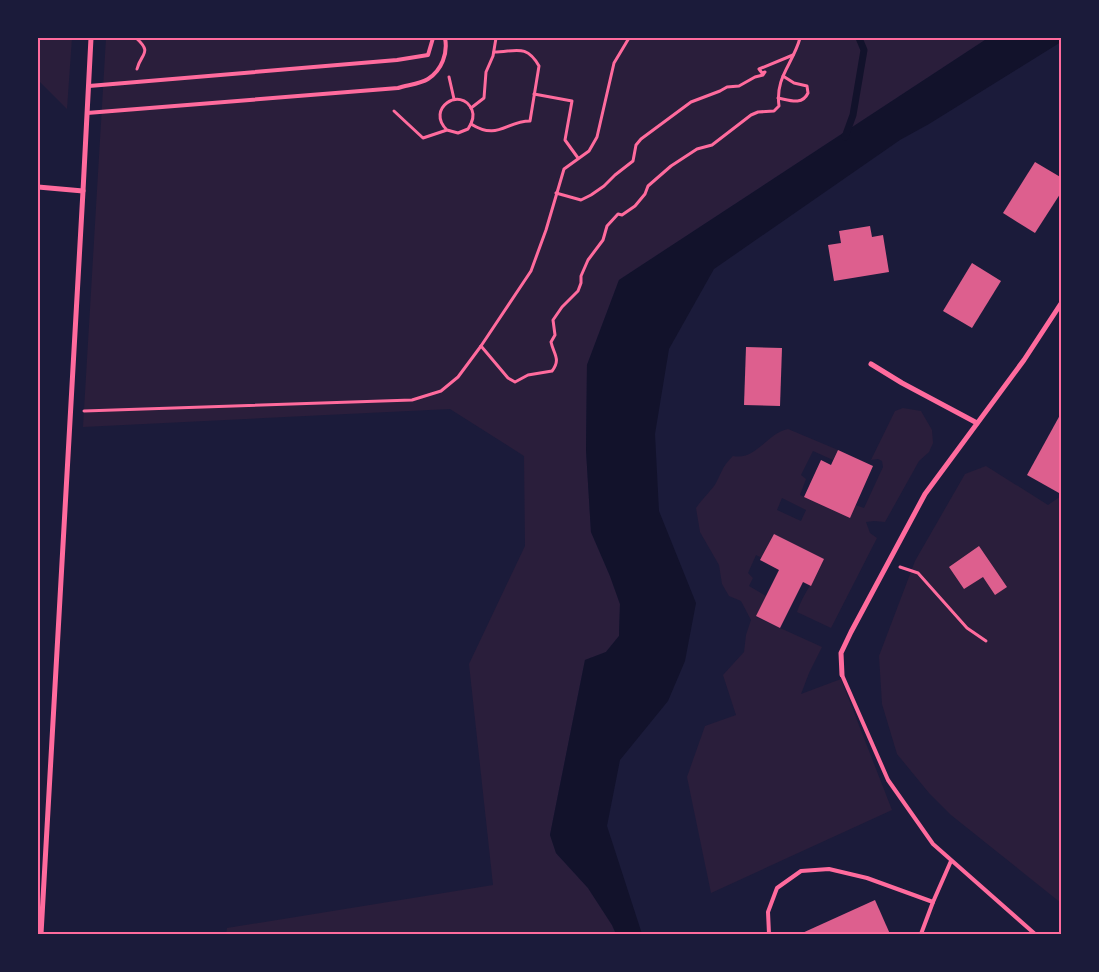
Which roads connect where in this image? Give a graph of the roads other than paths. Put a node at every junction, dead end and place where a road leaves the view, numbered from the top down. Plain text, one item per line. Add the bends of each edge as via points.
1 (91, 38) edge
2 (433, 38) edge
3 (445, 38) edge
4 (89, 86) junction
5 (87, 113) junction
6 (38, 187) edge
7 (84, 191) junction
8 (1062, 302) edge
9 (871, 364) dead end
10 (977, 423) junction
11 (842, 675) joint
12 (951, 861) junction
13 (933, 902) junction
14 (41, 934) edge
15 (769, 934) edge
16 (921, 934) edge
17 (1035, 934) edge

1 - 4 street
2 - 4 lane via 428,55 405,59
3 - 5 lane via 447,48 441,66 428,79 398,88
4 - 5 street
5 - 7 street
6 - 7 street
7 - 14 street
8 - 10 street
9 - 10 street
10 - 11 street via 925,494 888,562 841,653
11 - 12 lane via 888,780 933,844
12 - 13 lane
12 - 17 lane
13 - 15 lane via 867,878 829,870 801,871 777,888 768,912
13 - 16 lane

